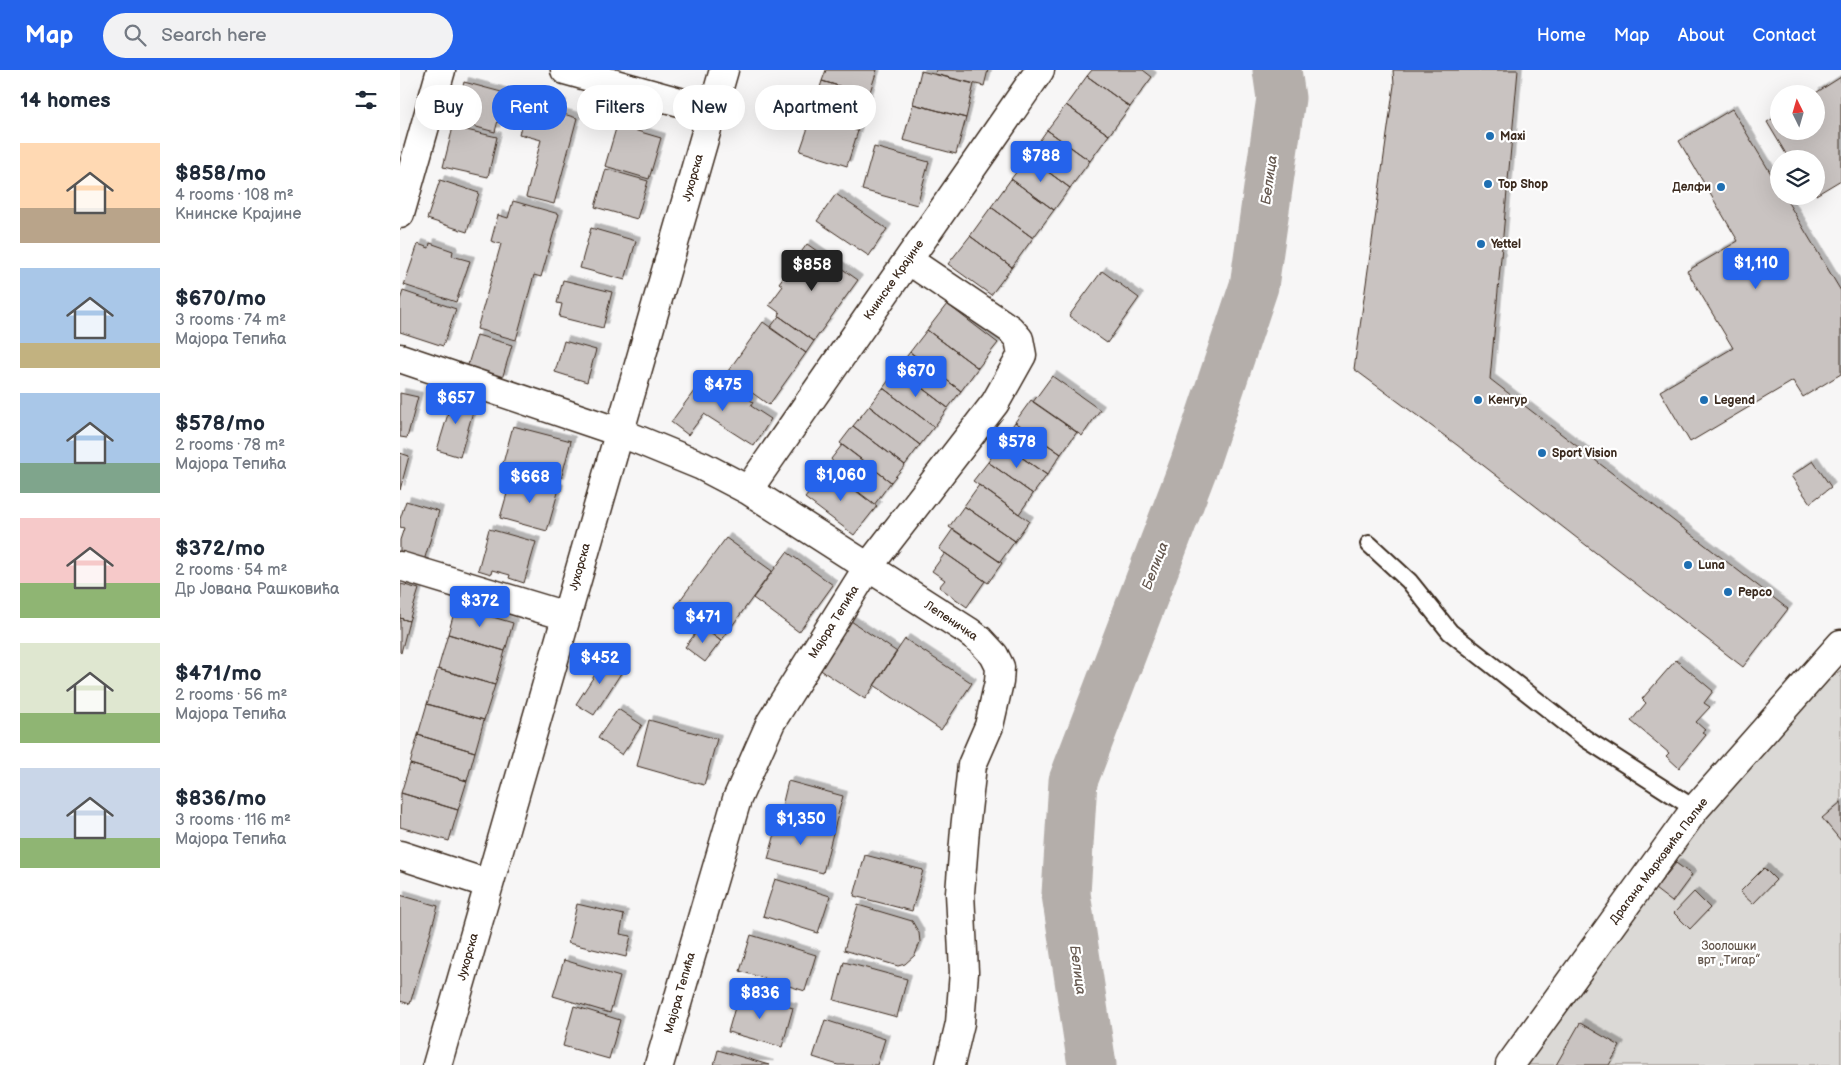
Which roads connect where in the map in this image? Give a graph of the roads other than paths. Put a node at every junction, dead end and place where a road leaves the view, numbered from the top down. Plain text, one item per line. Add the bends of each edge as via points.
1 (441, 70) edge
2 (565, 70) edge
3 (724, 70) edge
4 (1040, 70) edge
5 (720, 85) edge
6 (673, 100) edge
7 (706, 130) edge
8 (400, 214) edge
9 (908, 260) junction
10 (400, 358) edge
11 (619, 432) junction
12 (748, 490) junction
13 (1369, 544) dead end
14 (400, 566) edge
15 (868, 567) junction
16 (566, 616) junction
17 (1841, 644) edge
18 (1695, 809) junction
19 (400, 855) edge
20 (489, 884) junction
21 (437, 1065) edge
22 (659, 1065) edge
23 (950, 1065) edge
24 (1510, 1065) edge

1 - 8 street
2 - 6 street
3 - 5 street, Јухорска
4 - 9 street, Книнске Крајине
7 - 11 street, Јухорска
9 - 12 street, Книнске Крајине
9 - 15 street, Мајора Тепића via 1010,329 1019,339 1022,355 995,402
10 - 11 street, Лепеничка
11 - 12 street, Лепеничка via 702,466
11 - 16 street, Јухорска
12 - 15 street, Лепеничка
13 - 18 lane via 1409,581 1450,632 1586,739
14 - 16 street
15 - 22 street, Мајора Тепића via 771,722 738,800
15 - 23 street, Лепеничка via 974,636 994,655 1000,667 989,726 972,765 960,893 964,972 960,1023
16 - 20 street, Јухорска
17 - 18 street, Драгана Марковића Палме
18 - 24 street, Драгана Марковића Палме
19 - 20 street
20 - 21 street, Јухорска

